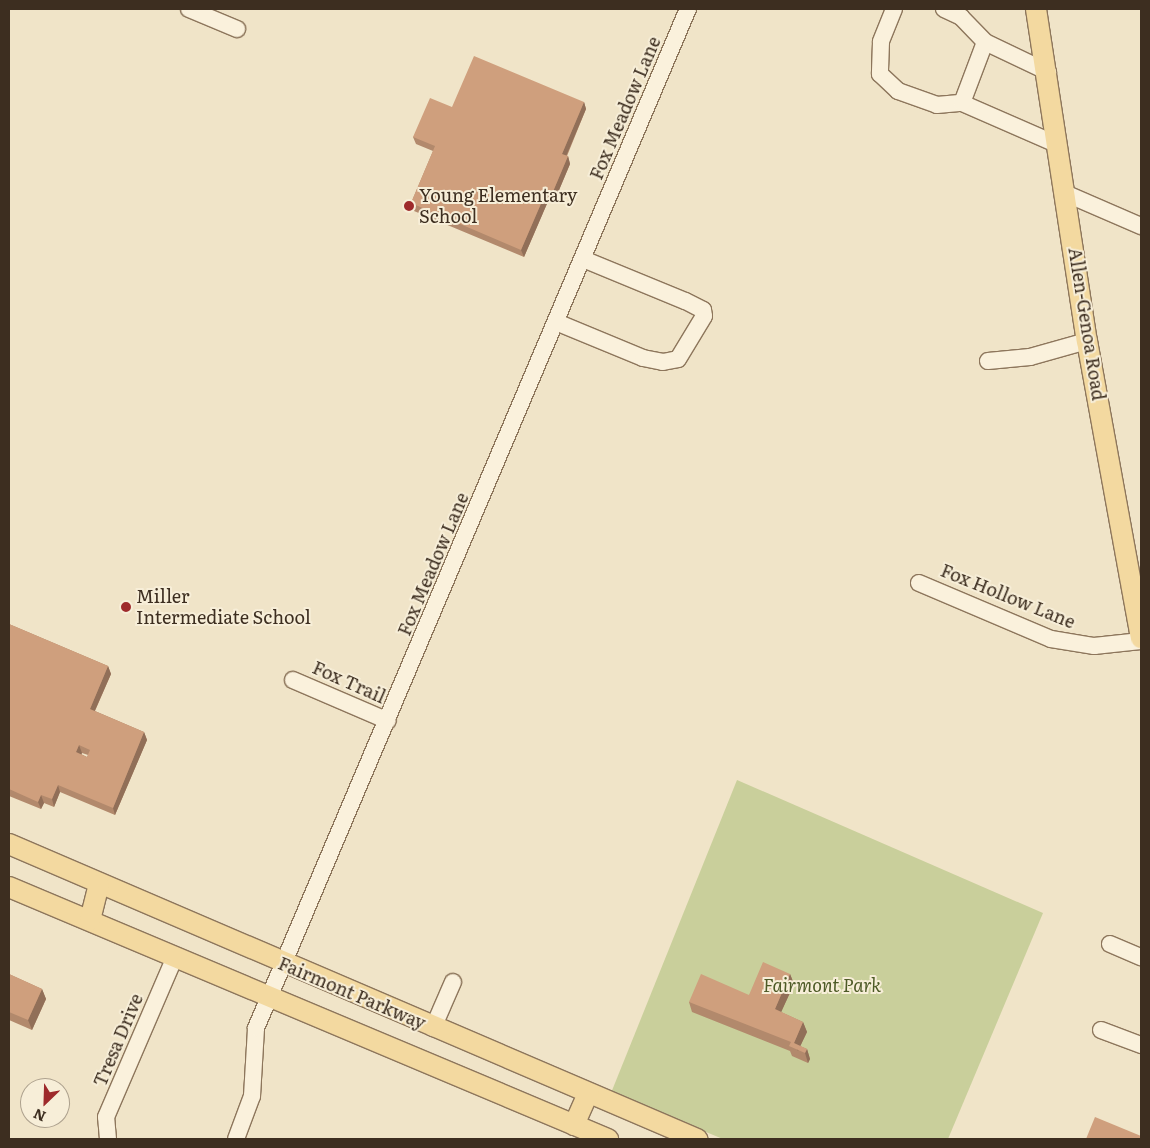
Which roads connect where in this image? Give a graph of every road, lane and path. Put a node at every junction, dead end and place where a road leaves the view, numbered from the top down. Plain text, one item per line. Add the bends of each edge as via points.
1 (189, 9) edge
2 (688, 9) edge
3 (894, 9) edge
4 (944, 9) edge
5 (1036, 9) edge
6 (237, 29) dead end
7 (985, 42) junction
8 (1048, 72) junction
9 (962, 103) junction
10 (1058, 145) junction
11 (1067, 194) junction
12 (1141, 226) edge
13 (583, 260) junction
14 (556, 322) junction
15 (1088, 341) junction
16 (988, 361) dead end
17 (919, 583) dead end
18 (1141, 639) edge
19 (293, 680) dead end
20 (388, 721) junction
21 (9, 844) edge
22 (99, 885) junction
23 (9, 887) edge
24 (90, 920) junction
25 (1110, 944) dead end
26 (1141, 956) edge
27 (176, 957) junction
28 (286, 965) junction
29 (453, 982) dead end
30 (269, 996) junction
31 (433, 1028) junction
32 (1101, 1030) dead end
33 (1141, 1045) edge
34 (588, 1093) junction
35 (574, 1125) junction
36 (108, 1139) edge
37 (236, 1139) edge
38 (608, 1139) edge
39 (697, 1139) edge

1 - 6 street
2 - 13 street, Fox Meadow Lane
3 - 9 street via 880,42 880,74 898,91 936,105
4 - 7 street via 961,17
5 - 8 main road, Allen-Genoa Road
7 - 8 street
7 - 9 street
8 - 10 main road, Allen-Genoa Road
9 - 10 street
10 - 11 main road, Allen-Genoa Road
11 - 12 street
11 - 15 main road, Allen-Genoa Road
13 - 14 street, Fox Meadow Lane
13 - 14 street via 697,307 704,316 678,359 663,362 643,358
14 - 20 street, Fox Meadow Lane
15 - 16 street via 1030,357
15 - 18 main road, Allen-Genoa Road
17 - 18 street, Fox Hollow Lane via 1051,639 1094,646
19 - 20 street, Fox Trail
20 - 28 street, Fox Meadow Lane
21 - 22 main road, Fairmont Parkway
22 - 24 main road
22 - 28 main road, Fairmont Parkway
23 - 24 main road, Fairmont Parkway
24 - 27 main road, Fairmont Parkway
25 - 26 street
27 - 30 main road, Fairmont Parkway
27 - 36 street, Tresa Drive via 106,1117
28 - 30 street, Fox Meadow Lane
28 - 31 main road, Fairmont Parkway
29 - 31 street
30 - 35 main road, Fairmont Parkway
30 - 37 street, Fox Meadow Lane via 253,1041 249,1108
31 - 34 main road, Fairmont Parkway
32 - 33 street
34 - 35 main road
34 - 39 main road, Fairmont Parkway
35 - 38 main road, Fairmont Parkway

